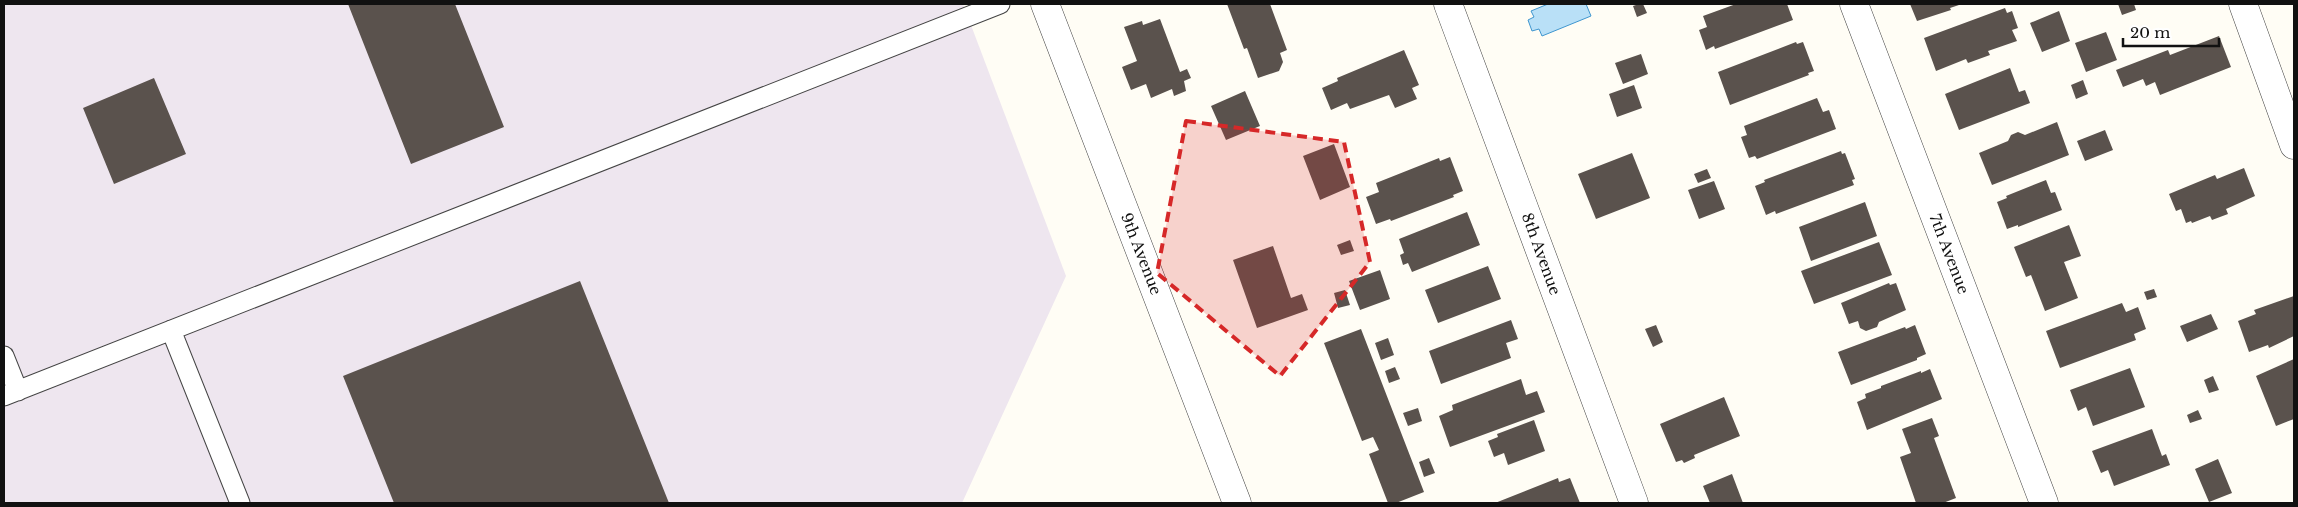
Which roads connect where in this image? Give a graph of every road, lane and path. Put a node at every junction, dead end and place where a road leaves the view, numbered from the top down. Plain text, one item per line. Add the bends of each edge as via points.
1 (1000, 4) edge
2 (1045, 4) edge
3 (1448, 4) edge
4 (1854, 4) edge
5 (2243, 4) edge
6 (2294, 144) edge
7 (172, 330) junction
8 (4, 356) edge
9 (11, 393) edge
10 (240, 503) edge
11 (1237, 503) edge
12 (1634, 503) edge
13 (2044, 503) edge

1 - 7 lane
2 - 11 street, 9th Avenue
3 - 12 street, 8th Avenue
4 - 13 street, 7th Avenue
5 - 6 street
7 - 9 lane
7 - 10 lane
8 - 9 lane

